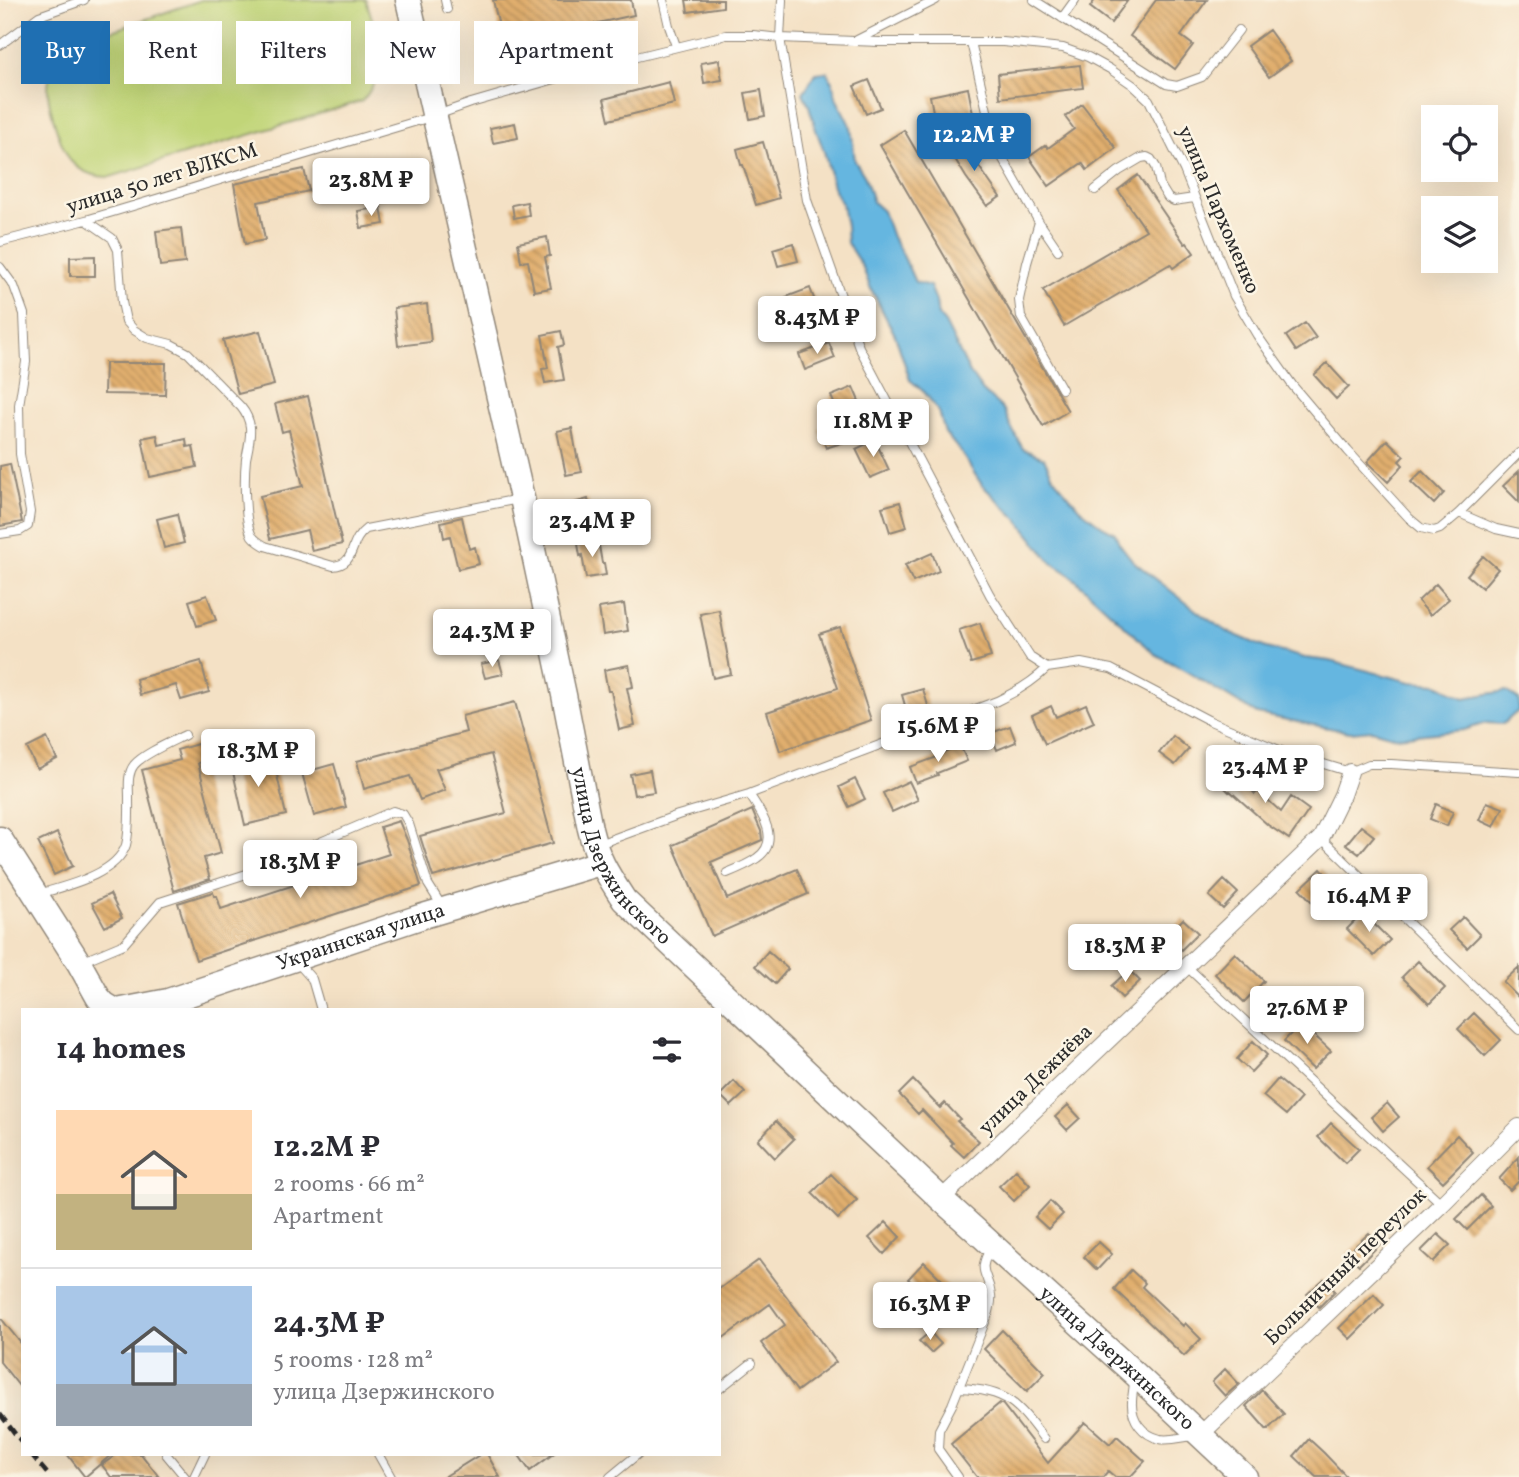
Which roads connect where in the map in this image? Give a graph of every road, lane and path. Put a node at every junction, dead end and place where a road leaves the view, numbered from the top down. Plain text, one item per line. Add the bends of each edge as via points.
1 (84, 0) edge
2 (408, 0) edge
3 (663, 0) edge
4 (782, 0) edge
5 (936, 0) edge
6 (1034, 0) edge
7 (1075, 0) edge
8 (1062, 18) junction
9 (1238, 30) dead end
10 (780, 38) junction
11 (855, 41) junction
12 (971, 42) junction
13 (0, 43) edge
14 (676, 46) junction
15 (434, 116) junction
16 (1095, 190) dead end
17 (1194, 198) junction
18 (86, 220) junction
19 (1040, 222) junction
20 (0, 242) edge
21 (1058, 250) dead end
22 (0, 267) edge
23 (1062, 389) dead end
24 (1519, 453) edge
25 (522, 498) junction
26 (1459, 513) junction
27 (0, 534) edge
28 (1519, 534) edge
29 (1047, 668) junction
30 (184, 734) dead end
31 (1350, 772) junction
32 (1519, 772) edge
33 (749, 794) junction
34 (1321, 838) junction
35 (0, 839) edge
36 (597, 854) junction
37 (727, 873) dead end
38 (36, 894) junction
39 (445, 910) junction
40 (294, 959) junction
41 (79, 963) junction
42 (1186, 966) junction
43 (110, 1008) edge
44 (132, 1008) edge
45 (320, 1008) edge
46 (1519, 1030) edge
47 (1519, 1127) edge
48 (941, 1199) junction
49 (1442, 1203) junction
50 (992, 1245) junction
51 (751, 1363) dead end
52 (1134, 1373) junction
53 (721, 1387) edge
54 (960, 1388) junction
55 (1200, 1435) junction
56 (1044, 1440) dead end
57 (168, 1456) edge
58 (204, 1456) edge
59 (379, 1456) edge
60 (636, 1456) edge
61 (185, 1477) edge
62 (194, 1477) edge
63 (391, 1477) edge
64 (610, 1477) edge
65 (958, 1477) edge
66 (1245, 1477) edge

1 - 13 lane via 39,16
2 - 15 main road, улица Дзержинского
3 - 14 lane
4 - 10 lane
5 - 11 lane
6 - 8 lane
7 - 8 lane
8 - 9 lane via 1166,84 1177,86 1202,77
10 - 11 lane, улица Пархоменко
10 - 14 lane, улица 50 лет ВЛКСМ via 726,35
10 - 29 lane via 807,200 859,347 990,595 1030,657
11 - 12 lane, улица Пархоменко
12 - 17 lane, улица Пархоменко via 1063,48 1088,57 1133,85 1149,100
12 - 19 lane via 995,145
14 - 15 lane, улица 50 лет ВЛКСМ
15 - 18 lane, улица 50 лет ВЛКСМ
15 - 25 main road, улица Дзержинского
16 - 17 lane via 1147,157 1168,198
17 - 26 lane, улица Пархоменко via 1234,296 1301,396 1421,528 1440,529
18 - 20 lane, улица 50 лет ВЛКСМ
18 - 25 lane via 112,238 118,250 126,321 147,338 188,353 248,416 247,521 257,542 341,565 366,529
19 - 21 lane
19 - 23 lane via 1019,300 1021,317
22 - 27 lane via 15,286 24,314 20,454 30,512 28,526
24 - 26 lane, улица Пархоменко
25 - 36 main road, улица Дзержинского
26 - 28 lane
29 - 31 lane via 1081,663 1111,668 1210,721 1284,752
29 - 33 lane, Украинская улица via 1020,690 996,701
30 - 38 lane via 134,764 125,848 111,866
31 - 32 lane via 1369,764
31 - 34 street, улица Дежнёва
33 - 36 lane, Украинская улица via 678,815
33 - 37 lane via 764,816 768,847 758,858
34 - 42 street, улица Дежнёва
34 - 46 lane
35 - 38 main road
36 - 39 main road, Украинская улица
36 - 48 main road, улица Дзержинского via 624,900
38 - 41 main road
39 - 40 main road, Украинская улица
39 - 41 lane via 428,884 409,824 403,814 393,811 311,846 288,863 160,902 124,944
40 - 44 main road, Украинская улица via 168,1001
40 - 45 lane via 312,979
41 - 43 main road via 98,997
42 - 48 street, улица Дежнёва
42 - 49 lane
47 - 49 street, Больничный переулок
48 - 50 main road, улица Дзержинского
49 - 55 street, Больничный переулок
50 - 52 main road, улица Дзержинского
50 - 54 lane via 982,1271 991,1297 989,1312
51 - 53 lane
52 - 55 main road, улица Дзержинского
52 - 55 lane via 1132,1403 1140,1427 1162,1440
54 - 56 lane via 1007,1397
54 - 65 lane via 938,1438 938,1449
55 - 66 main road, улица Дзержинского
57 - 61 lane
58 - 62 lane
59 - 63 lane
60 - 64 lane

